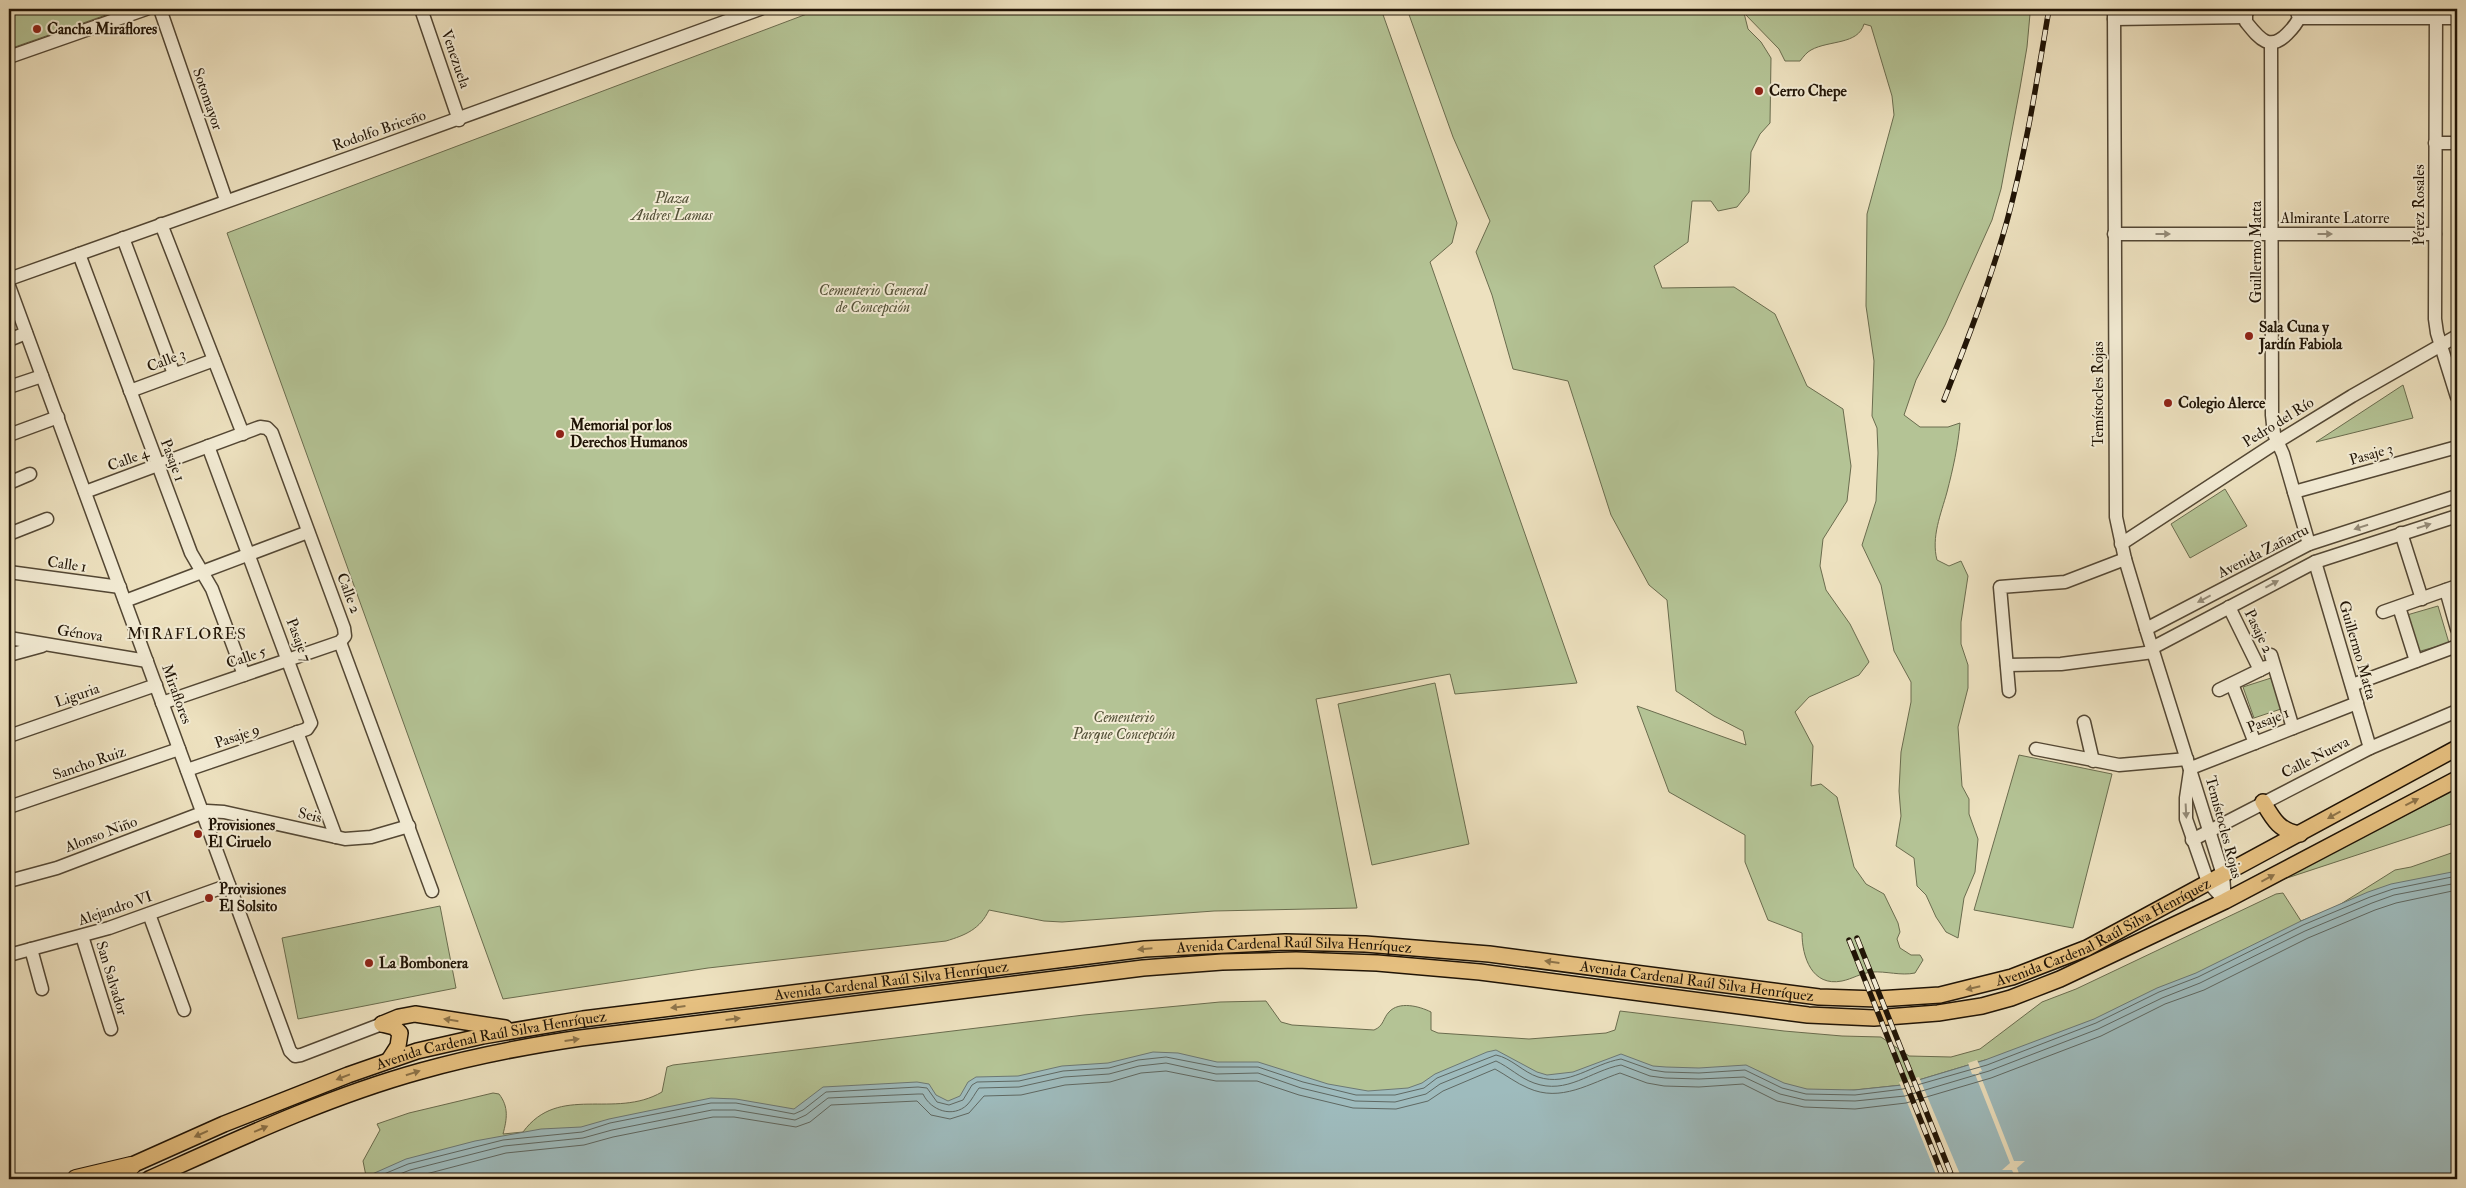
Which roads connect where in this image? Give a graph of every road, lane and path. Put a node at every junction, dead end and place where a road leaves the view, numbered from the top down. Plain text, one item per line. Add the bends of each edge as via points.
1 (146, 9) edge
2 (160, 9) edge
3 (421, 9) edge
4 (760, 9) edge
5 (2247, 13) edge
6 (2297, 13) edge
7 (2114, 14) edge
8 (2436, 14) edge
9 (2457, 18) edge
10 (2272, 44) junction
11 (9, 57) edge
12 (459, 120) junction
13 (2435, 142) junction
14 (2457, 142) edge
15 (226, 200) junction
16 (161, 224) junction
17 (2114, 234) junction
18 (2272, 234) junction
19 (2435, 234) junction
20 (123, 238) junction
21 (79, 254) junction
22 (9, 279) edge
23 (9, 286) edge
24 (26, 333) junction
25 (2457, 336) edge
26 (9, 340) edge
27 (2440, 344) junction
28 (214, 360) junction
29 (174, 374) junction
30 (42, 376) junction
31 (9, 387) edge
32 (130, 391) junction
33 (2457, 397) edge
34 (58, 417) junction
35 (267, 428) joint
36 (242, 434) junction
37 (9, 435) edge
38 (2277, 442) junction
39 (208, 446) junction
40 (2457, 447) edge
41 (158, 465) junction
42 (30, 474) dead end
43 (9, 483) edge
44 (85, 492) junction
45 (2294, 492) junction
46 (2457, 496) edge
47 (2457, 516) edge
48 (46, 519) dead end
49 (308, 532) junction
50 (2401, 533) junction
51 (9, 534) edge
52 (2121, 544) junction
53 (2309, 544) junction
54 (249, 554) junction
55 (2125, 559) junction
56 (2315, 562) junction
57 (202, 571) junction
58 (9, 572) edge
59 (120, 587) junction
60 (2452, 588) edge
61 (2422, 598) junction
62 (125, 601) junction
63 (2229, 606) junction
64 (2399, 606) junction
65 (2383, 612) dead end
66 (2146, 629) junction
67 (2457, 630) edge
68 (9, 638) edge
69 (340, 642) junction
70 (48, 645) junction
71 (2457, 646) edge
72 (2152, 650) junction
73 (9, 655) edge
74 (289, 659) junction
75 (147, 661) junction
76 (2416, 661) junction
77 (2007, 665) junction
78 (2260, 670) junction
79 (244, 674) junction
80 (2232, 684) junction
81 (156, 685) junction
82 (2352, 685) junction
83 (2219, 690) dead end
84 (2009, 691) dead end
85 (162, 702) junction
86 (2357, 703) junction
87 (2457, 712) edge
88 (2084, 722) dead end
89 (2292, 728) junction
90 (297, 732) junction
91 (9, 736) edge
92 (2255, 743) junction
93 (2370, 748) junction
94 (2457, 748) edge
95 (179, 749) junction
96 (2036, 749) dead end
97 (2093, 761) junction
98 (2189, 764) junction
99 (187, 770) junction
100 (2457, 779) edge
101 (2263, 802) junction
102 (9, 807) edge
103 (202, 812) junction
104 (409, 826) junction
105 (2209, 829) junction
106 (2300, 834) junction
107 (336, 837) junction
108 (2192, 840) junction
109 (2224, 875) junction
110 (9, 881) edge
111 (2208, 882) junction
112 (229, 885) junction
113 (432, 891) dead end
114 (2225, 901) junction
115 (149, 914) junction
116 (82, 936) junction
117 (31, 949) junction
118 (9, 955) edge
119 (42, 989) dead end
120 (184, 1010) dead end
121 (382, 1024) junction
122 (110, 1029) dead end
123 (517, 1030) junction
124 (389, 1060) junction
125 (132, 1166) junction
126 (76, 1179) edge
127 (101, 1179) edge
128 (149, 1179) edge

1 - 11 street
2 - 15 street, Sotomayor
3 - 12 street, Venezuela
4 - 12 street, Rodolfo Briceño
5 - 7 street
5 - 10 street via 2248,24
6 - 8 street
6 - 10 street via 2295,25 2279,42
7 - 17 street, Temístocles Rojas
8 - 9 street
8 - 13 street, Pérez Rosales
10 - 18 street, Guillermo Matta
12 - 15 street, Rodolfo Briceño
13 - 14 street
13 - 19 street, Pérez Rosales
15 - 16 street, Rodolfo Briceño
16 - 20 street, Rodolfo Briceño
16 - 28 street
17 -> 18 street, Almirante Latorre
17 - 52 street, Temístocles Rojas via 2115,508
18 -> 19 street, Almirante Latorre
18 - 38 street, Guillermo Matta via 2272,415
19 - 27 street, Pérez Rosales via 2435,319
20 - 21 street, Rodolfo Briceño
20 - 29 street
21 - 22 street, Rodolfo Briceño
21 - 32 street, Pasaje 1
23 - 24 street, Miraflores
24 - 26 street
24 - 30 street, Miraflores
25 - 27 street, Pedro del Río
27 - 33 street, Pérez Rosales
27 - 38 street, Pedro del Río
28 - 29 street, Calle 3
28 - 36 street
29 - 32 street, Calle 3
30 - 31 street
30 - 34 street, Miraflores
32 - 41 street, Pasaje 1
34 - 37 street
34 - 44 street, Miraflores
35 - 36 street, Calle 4 via 260,427
35 - 49 street, Calle 2 via 272,433
36 - 39 street, Calle 4
38 - 45 street, Guillermo Matta
38 - 52 street, Pedro del Río
39 - 41 street, Calle 4
39 - 54 street, Pasaje 7
40 - 45 street, Pasaje 3
41 - 44 street, Calle 4
41 - 57 street, Pasaje 1
42 - 43 street
44 - 59 street, Miraflores
45 - 53 street, Guillermo Matta
46 -> 53 street, Avenida Zañartu
50 -> 47 street
48 - 51 street
49 - 54 street
49 - 69 street, Calle 2 via 345,630
50 - 56 street
50 - 61 street
52 - 55 street, Temístocles Rojas
53 -> 66 street, Avenida Zañartu
54 - 57 street
54 - 74 street, Pasaje 7
55 - 66 street, Temístocles Rojas
55 - 77 street via 2065,582 2000,587
63 -> 56 street
56 - 82 street, Guillermo Matta
57 - 62 street
57 - 79 street, Pasaje 1
58 - 59 street, Calle 1
59 - 62 street, Miraflores
60 - 61 street
60 - 67 street
61 - 64 street
62 - 75 street, Miraflores
63 - 72 street
63 - 78 street, Pasaje 2
64 - 65 street
64 - 76 street
66 - 72 street, Temístocles Rojas
68 - 70 street, Génova
69 - 74 street, Calle 5
69 - 104 street, Calle 2
70 - 73 street
70 - 75 street, Génova
71 - 76 street
72 - 77 street via 2061,664
72 - 98 street, Temístocles Rojas
74 - 79 street, Calle 5
74 - 90 street, Pasaje 7 via 311,721 309,728
75 - 81 street, Miraflores
76 - 82 street
77 - 84 street
78 - 80 street, Pasaje 2
78 - 89 street, Pasaje 2 via 2272,660
79 - 85 street, Calle 5
80 - 83 street, Pasaje 2
80 - 92 street
81 - 85 street, Miraflores
81 - 91 street, Liguria
82 - 86 street, Guillermo Matta
85 - 95 street, Miraflores
86 - 89 street, Pasaje 1
86 - 93 street, Guillermo Matta
87 - 93 street, Calle Nueva
88 - 97 street
89 - 92 street, Pasaje 1
90 - 99 street, Pasaje 9
90 - 107 street
92 - 98 street, Pasaje 1
93 - 101 street, Calle Nueva
94 -> 106 main road, Avenida Cardenal Raúl Silva Henríquez
95 - 99 street, Miraflores
95 - 102 street, Sancho Ruiz
96 - 97 street, Pasaje 1
97 - 98 street, Pasaje 1 via 2130,765
98 - 105 street, Temístocles Rojas
98 -> 108 street, Temístocles Rojas via 2185,809
99 - 103 street, Miraflores
114 -> 100 main road, Avenida Cardenal Raúl Silva Henríquez
101 - 105 street, Calle Nueva
101 - 106 main road via 2278,826
103 - 107 street, Seis via 224,812
103 - 110 street, Alonso Niño via 57,868
103 - 112 street, Miraflores
104 - 107 street, Seis via 362,839
104 - 113 street, Calle 2
105 - 108 street, Calle Nueva
105 - 109 street, Temístocles Rojas
106 - 109 main road, Avenida Cardenal Raúl Silva Henríquez
108 - 111 street, Temístocles Rojas
109 - 111 main road, Avenida Cardenal Raúl Silva Henríquez
109 - 114 street, Temístocles Rojas
111 - 114 street, Temístocles Rojas
111 -> 123 main road, Avenida Cardenal Raúl Silva Henríquez via 2062,959 1988,985 1920,997 1819,997 1471,952 1285,942 1180,946 1102,954
112 - 115 street, Alejandro VI
112 - 121 street, Miraflores via 288,1046 295,1056
128 -> 114 main road, Avenida Cardenal Raúl Silva Henríquez via 288,1118 386,1082 480,1056 582,1038 1143,968 1296,960 1480,972 1816,1015 1906,1017 1982,1006 2036,989
115 - 116 street, Alejandro VI
115 - 120 street
116 - 117 street, Alejandro VI
116 - 122 street, San Salvador
117 - 118 street, Alejandro VI
117 - 119 street
123 -> 121 main road via 415,1014
121 - 124 main road via 394,1026 400,1033 398,1046
123 - 124 main road, Avenida Cardenal Raúl Silva Henríquez
124 -> 125 main road, Avenida Cardenal Raúl Silva Henríquez via 265,1107
125 - 126 highway
125 - 127 main road, Avenida Cardenal Raúl Silva Henríquez

